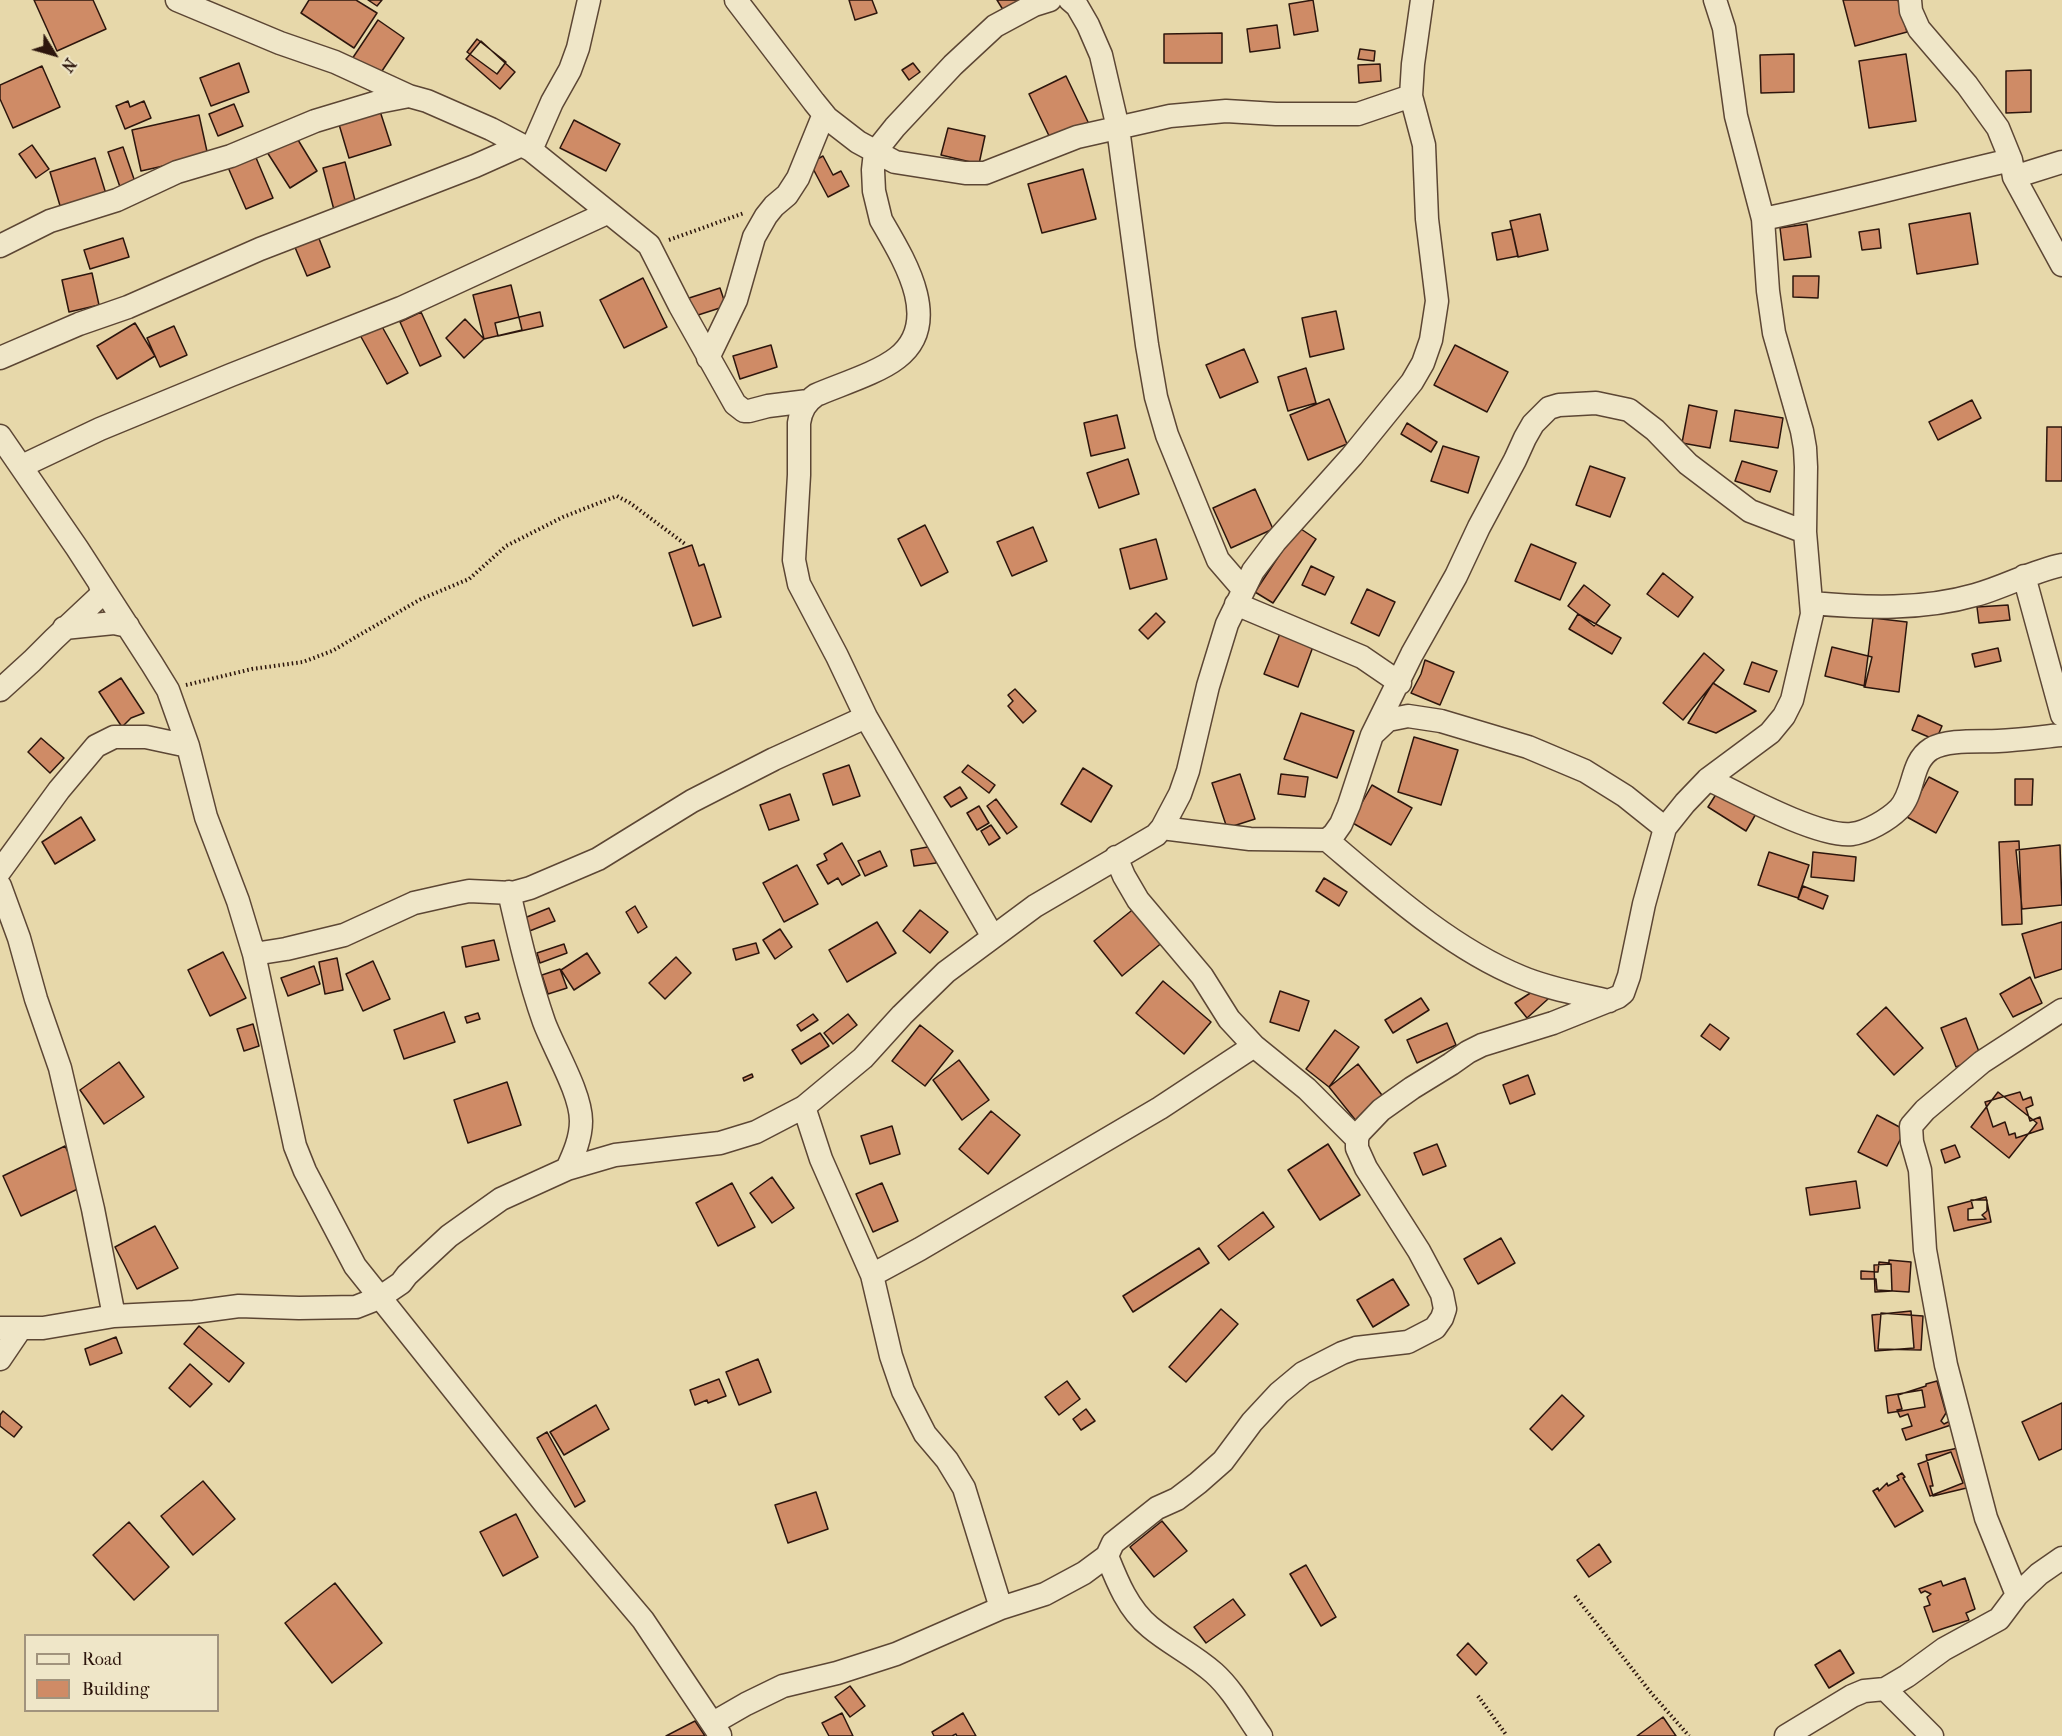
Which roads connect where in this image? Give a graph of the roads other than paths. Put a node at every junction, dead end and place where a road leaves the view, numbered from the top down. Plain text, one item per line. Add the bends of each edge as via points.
1 (177, 0) edge
2 (589, 0) edge
3 (736, 0) edge
4 (1050, 0) edge
5 (1070, 0) edge
6 (1422, 0) edge
7 (1715, 0) edge
8 (1910, 0) edge
9 (409, 96) junction
10 (1411, 96) junction
11 (825, 114) junction
12 (1118, 128) junction
13 (526, 148) junction
14 (875, 152) junction
15 (2062, 162) edge
16 (2012, 168) junction
17 (607, 213) junction
18 (1763, 219) junction
19 (0, 246) edge
20 (2062, 265) edge
21 (0, 358) edge
22 (708, 358) junction
23 (808, 401) junction
24 (1, 439) edge
25 (22, 466) junction
26 (1805, 532) junction
27 (2062, 564) edge
28 (2024, 576) junction
29 (100, 585) junction
30 (1239, 597) junction
31 (1811, 603) junction
32 (128, 626) junction
33 (64, 628) junction
34 (1400, 683) junction
35 (0, 690) edge
36 (2062, 715) edge
37 (866, 717) junction
38 (1372, 735) junction
39 (2062, 735) edge
40 (188, 746) junction
41 (1708, 779) junction
42 (1162, 828) junction
43 (1665, 828) junction
44 (1327, 840) junction
45 (1116, 857) junction
46 (0, 871) edge
47 (0, 886) edge
48 (509, 892) junction
49 (993, 937) junction
50 (254, 954) junction
51 (1609, 1001) junction
52 (2062, 1010) edge
53 (1254, 1046) junction
54 (804, 1107) junction
55 (581, 1120) junction
56 (1357, 1139) junction
57 (615, 1155) junction
58 (567, 1169) junction
59 (872, 1275) junction
60 (379, 1298) junction
61 (114, 1316) junction
62 (10, 1328) edge
63 (0, 1359) edge
64 (1107, 1556) junction
65 (2062, 1558) edge
66 (2017, 1596) junction
67 (1001, 1608) junction
68 (1885, 1689) junction
69 (717, 1729) edge
70 (1261, 1736) edge
71 (1786, 1736) edge
72 (1932, 1736) edge

1 - 9 street via 280,44 335,62
2 - 13 street via 570,70
3 - 11 street
4 - 14 street via 995,26 953,65
5 - 12 street via 1088,25 1101,55
6 - 10 street
7 - 18 street via 1724,28 1736,116
8 - 16 street via 1919,29 1998,128
9 - 13 street
9 - 19 street via 315,121 231,156 177,172 117,200 50,221
10 - 12 street via 1358,114 1226,111 1170,116
10 - 30 street via 1424,145 1427,219 1437,301 1427,352 1412,382 1275,542 1252,571
11 - 14 street
11 - 22 street via 798,178 754,237 736,300
12 - 14 street via 1077,137 985,173 895,162
12 - 30 street via 1156,397 1170,444 1218,560
13 - 17 street
13 - 21 street via 260,249
14 - 23 street via 877,209 914,285 919,307 915,330 905,351 884,367
15 - 16 street
16 - 18 street
16 - 20 street
17 - 22 street via 648,245
17 - 25 street via 401,308 100,429
18 - 26 street via 1774,333 1805,448
22 - 23 street via 732,401 744,411
23 - 37 street via 799,423 795,568 806,601
24 - 25 street
25 - 29 street
26 - 31 street
26 - 34 street via 1749,511 1688,464 1629,410 1596,403 1549,408 1525,438
27 - 28 street
28 - 31 street via 1945,603
28 - 36 street
29 - 32 street
29 - 33 street via 103,593
30 - 34 street via 1362,657
30 - 42 street via 1208,686 1188,771
31 - 41 street via 1810,626 1792,700 1784,716 1770,733
32 - 33 street via 114,623
32 - 40 street via 168,690
33 - 35 street
34 - 38 street
37 - 48 street via 692,801 598,859 530,888
37 - 49 street
38 - 43 street via 1388,720 1408,716 1441,721 1528,747 1585,771
38 - 44 street via 1341,824
39 - 41 street via 1972,741 1933,748 1922,758 1900,808 1869,829 1854,834 1810,826
40 - 46 street via 146,737 114,737 96,746
40 - 50 street via 206,817
41 - 43 street
42 - 44 street via 1250,839
42 - 45 street via 1149,840
43 - 51 street via 1626,988 1618,998
44 - 51 street via 1443,933 1494,966 1546,986
45 - 49 street via 1035,906
45 - 53 street via 1138,900
47 - 61 street via 60,1068
48 - 50 street via 469,891 414,903 344,935
48 - 55 street via 530,983 575,1094
49 - 54 street via 946,972 863,1058
50 - 60 street via 295,1146 355,1266
51 - 56 street via 1468,1052 1381,1110
52 - 66 street via 1982,1062 1911,1126 1920,1170 1925,1250 1946,1365 1986,1518
53 - 56 street via 1307,1089
53 - 59 street via 1140,1120
54 - 57 street via 756,1132 720,1143
54 - 59 street via 821,1159
55 - 57 street via 589,1136
55 - 58 street via 578,1144
56 - 64 street via 1366,1168 1442,1294 1442,1318 1435,1328 1408,1342 1356,1348 1303,1373 1272,1400 1214,1469 1113,1543
57 - 58 street
58 - 60 street via 501,1199 449,1236 401,1283
59 - 67 street via 903,1391 925,1434 964,1488
60 - 61 street via 356,1307 239,1306
60 - 69 street via 643,1620
61 - 62 street via 43,1328
62 - 63 street
64 - 67 street via 1045,1594
64 - 70 street via 1120,1589 1148,1626 1216,1674
65 - 66 street
66 - 68 street via 1999,1618
67 - 69 street via 896,1654 783,1686 746,1704
68 - 71 street via 1852,1696
68 - 72 street

